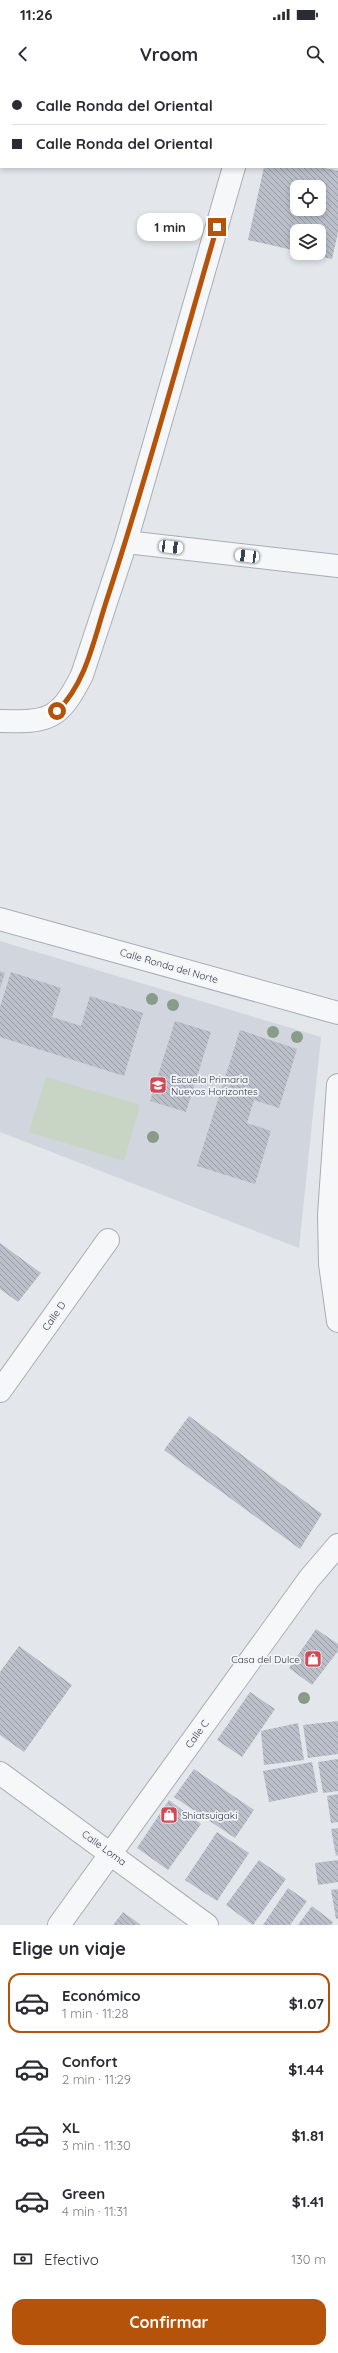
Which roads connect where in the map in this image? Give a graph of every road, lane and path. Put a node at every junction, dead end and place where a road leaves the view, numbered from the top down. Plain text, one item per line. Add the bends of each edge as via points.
1 (234, 168) edge
2 (126, 542) junction
3 (338, 566) edge
4 (0, 721) edge
5 (0, 919) edge
6 (338, 1013) edge
7 (338, 1085) edge
8 (108, 1240) dead end
9 (338, 1321) edge
10 (0, 1392) edge
11 (338, 1545) edge
12 (0, 1773) edge
13 (111, 1853) junction
14 (59, 1925) edge
15 (207, 1925) edge

1 - 2 street
2 - 3 street
2 - 4 street via 82,675 72,694 50,717 35,721
5 - 6 street, Calle Ronda del Norte
7 - 9 street via 329,1215 330,1264
8 - 10 street, Calle D
11 - 13 street, Calle C via 309,1579
12 - 13 street, Calle Loma
13 - 14 street, Calle C
13 - 15 street, Calle Loma

